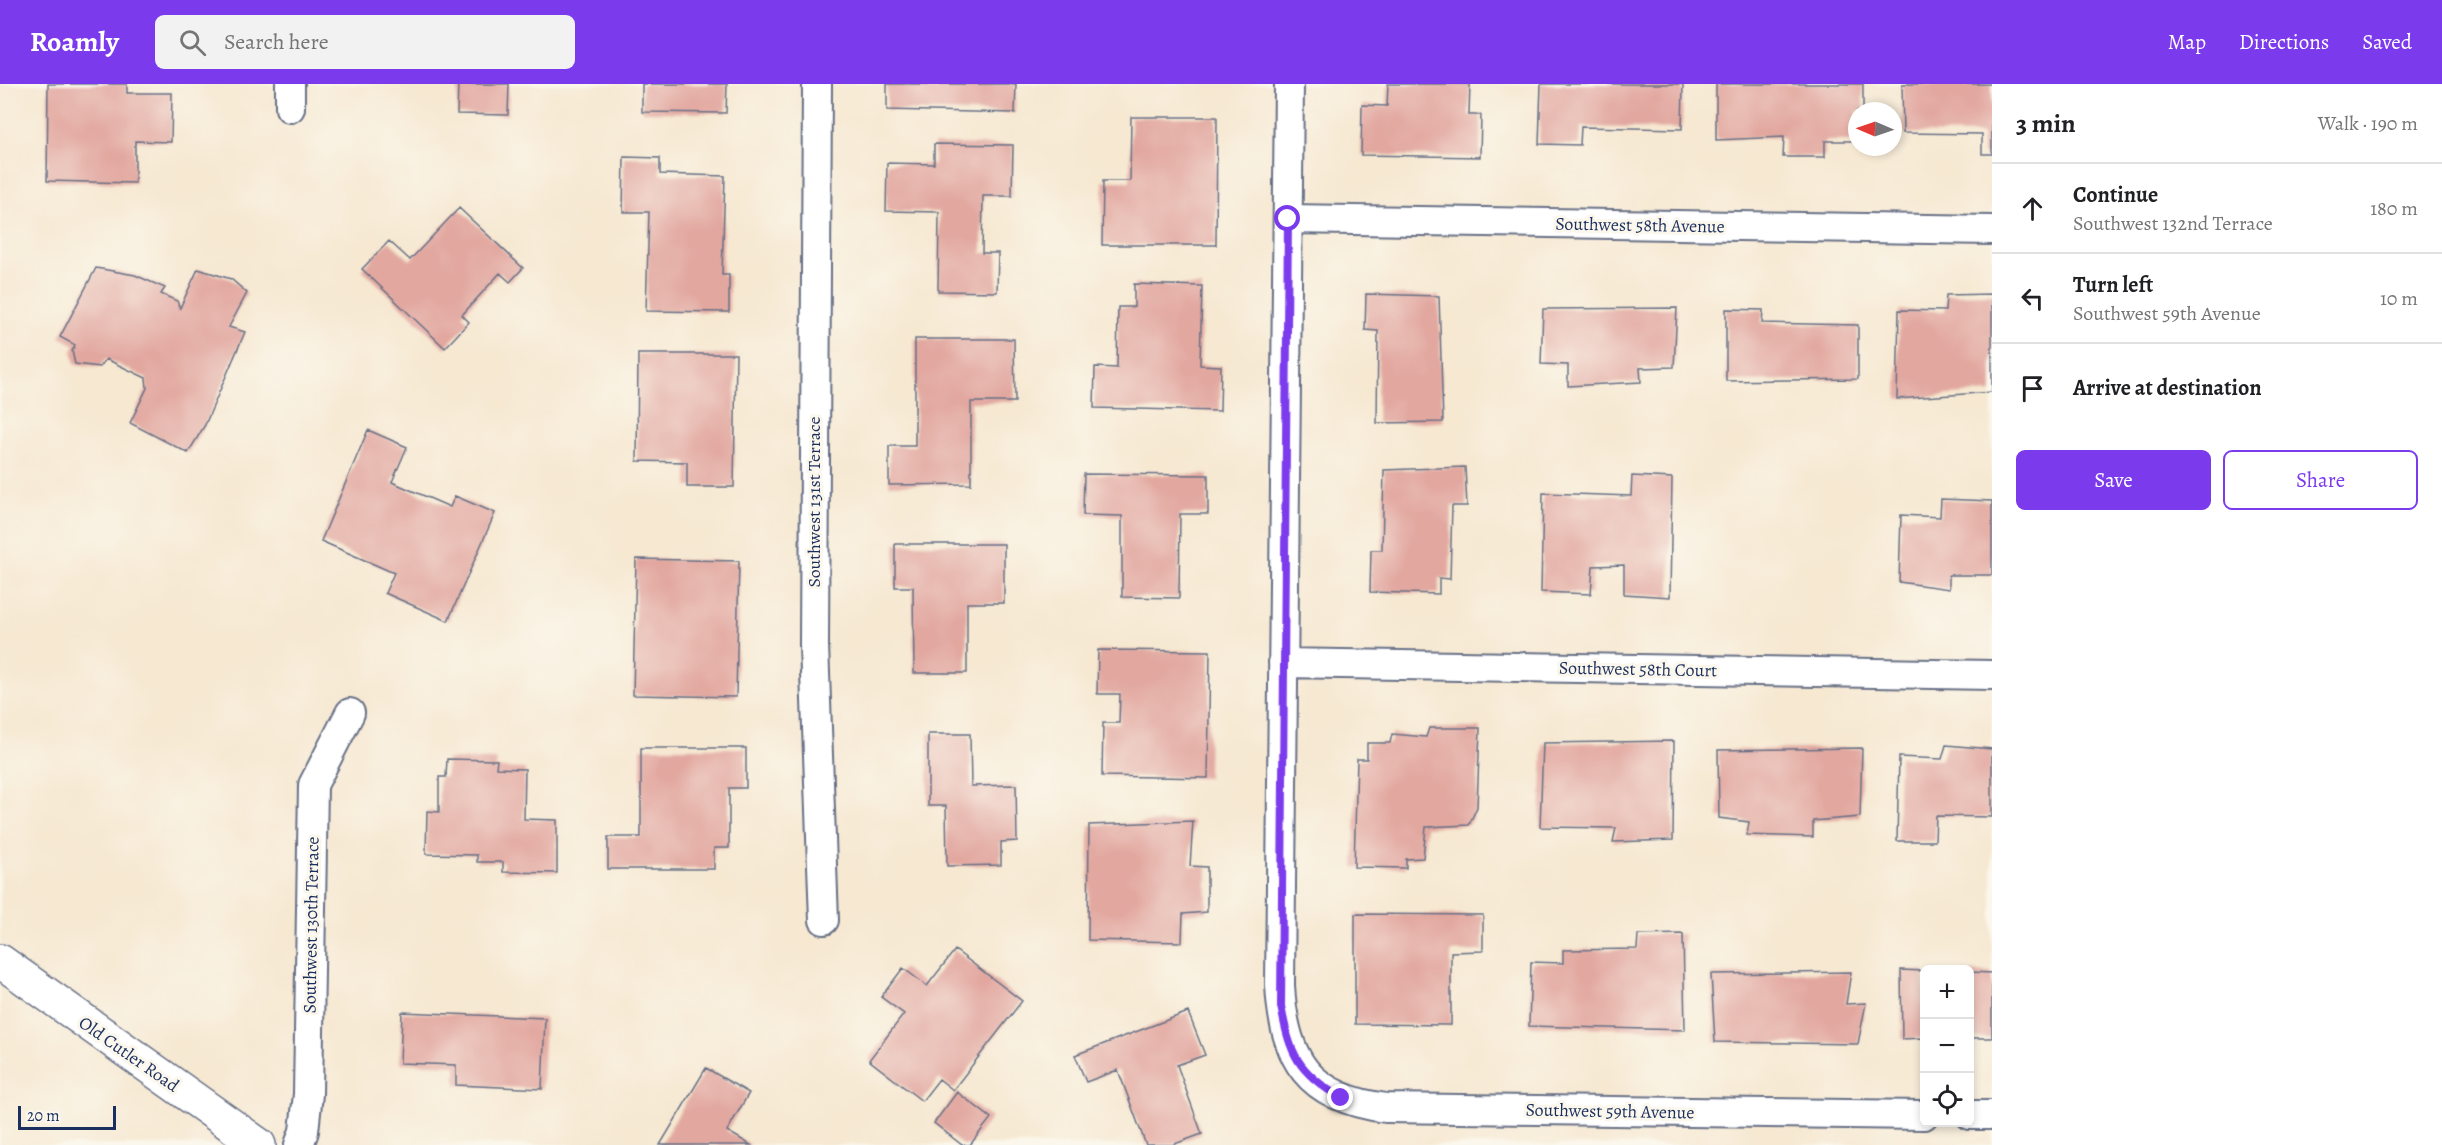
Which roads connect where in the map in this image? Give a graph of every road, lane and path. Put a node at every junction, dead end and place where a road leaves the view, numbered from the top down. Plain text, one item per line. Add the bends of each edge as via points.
1 (817, 84) edge
2 (1288, 84) edge
3 (1288, 219) junction
4 (1992, 230) edge
5 (1283, 663) junction
6 (1992, 675) edge
7 (350, 713) dead end
8 (824, 920) dead end
9 (0, 961) edge
10 (1920, 1114) edge
11 (1974, 1115) edge
12 (1992, 1115) edge
13 (259, 1145) edge
14 (299, 1145) edge

1 - 8 street, Southwest 131st Terrace via 814,633
2 - 3 street
3 - 4 street, Southwest 58th Avenue
3 - 5 street
5 - 6 street, Southwest 58th Court
5 - 10 street, Southwest 59th Avenue via 1281,1006 1292,1050 1305,1072 1318,1084 1341,1098 1386,1108
7 - 14 street, Southwest 130th Terrace via 313,785 308,1094
9 - 13 main road, Old Cutler Road
11 - 12 street

